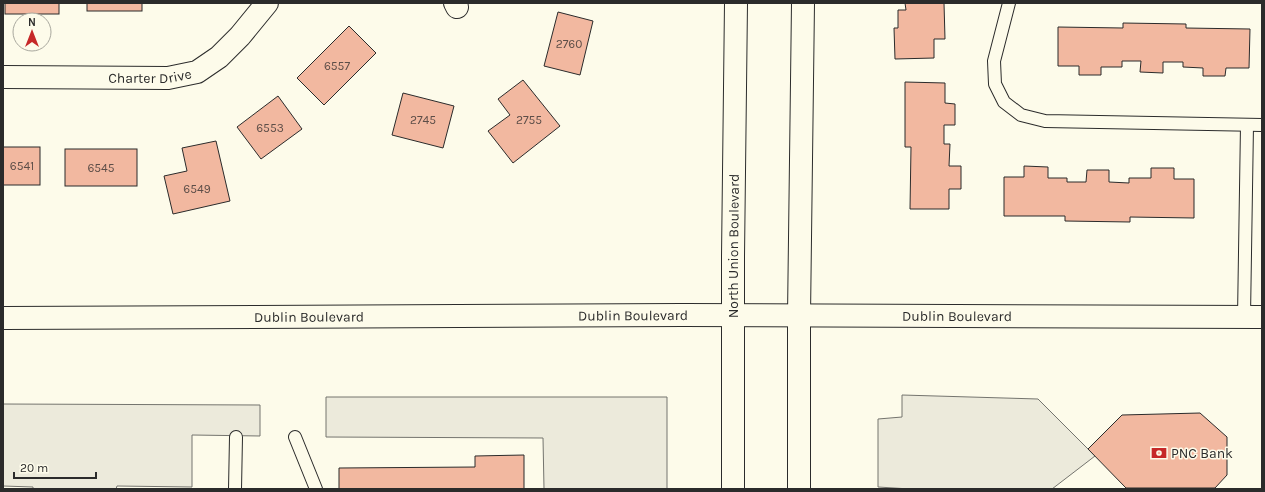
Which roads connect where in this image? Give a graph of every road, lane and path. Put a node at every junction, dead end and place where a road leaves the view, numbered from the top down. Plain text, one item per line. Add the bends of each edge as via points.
1 (267, 3) edge
2 (736, 3) edge
3 (803, 3) edge
4 (1009, 3) edge
5 (3, 77) edge
6 (1247, 125) junction
7 (1262, 125) edge
8 (733, 316) junction
9 (799, 316) junction
10 (1253, 317) edge
11 (3, 318) edge
12 (236, 437) dead end
13 (295, 437) dead end
14 (236, 489) edge
15 (316, 489) edge
16 (733, 489) edge
17 (799, 489) edge

1 - 5 main road, Charter Drive via 219,57 197,72 168,78
2 - 8 main road, North Union Boulevard
3 - 9 main road
4 - 6 lane via 994,60 995,84 1004,102 1021,116 1045,121
6 - 7 lane
6 - 10 lane
8 - 9 main road, Dublin Boulevard
8 - 11 main road, Dublin Boulevard
8 - 16 main road, North Union Boulevard
9 - 10 main road, Dublin Boulevard
9 - 17 main road
12 - 14 lane
13 - 15 lane

